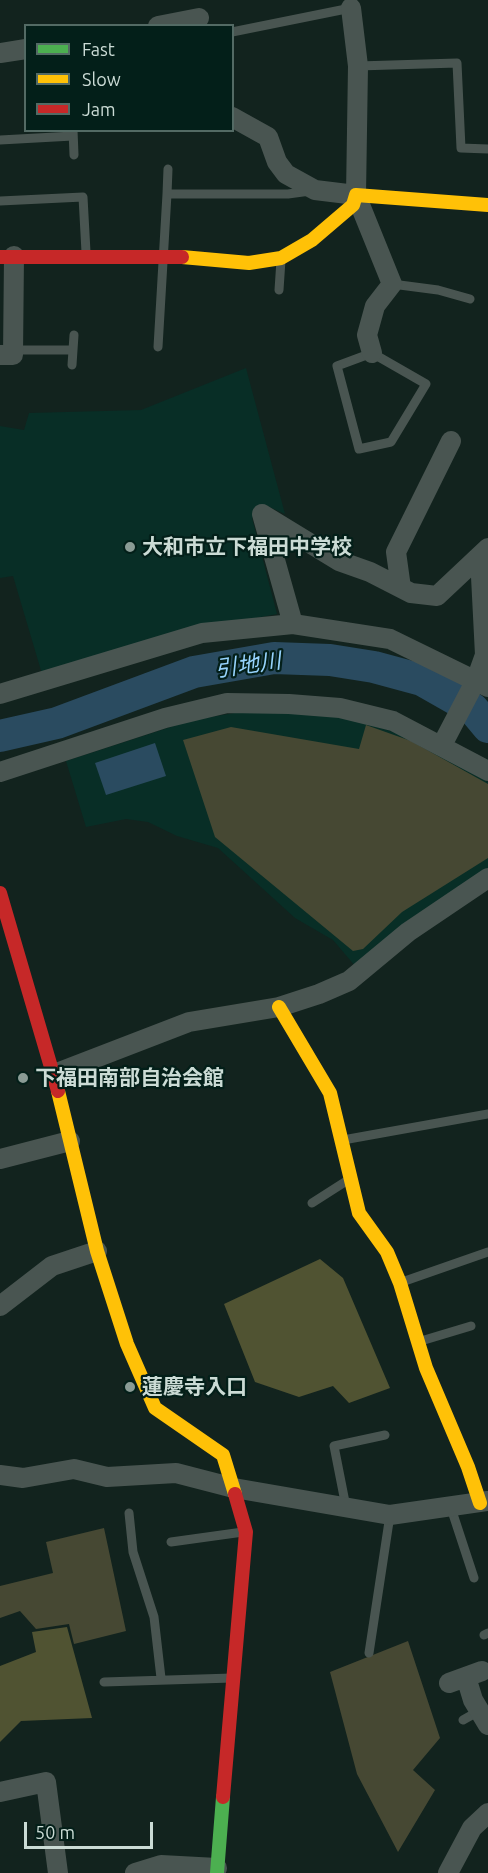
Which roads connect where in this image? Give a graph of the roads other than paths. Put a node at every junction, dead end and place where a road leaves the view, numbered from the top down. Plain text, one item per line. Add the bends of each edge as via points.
1 (350, 4) edge
2 (199, 15) edge
3 (165, 24) edge
4 (234, 32) edge
5 (24, 49) edge
6 (0, 53) edge
7 (358, 66) junction
8 (234, 118) edge
9 (73, 133) edge
10 (0, 140) edge
11 (488, 149) edge
12 (74, 155) dead end
13 (168, 169) dead end
14 (315, 190) junction
15 (167, 194) junction
16 (356, 195) junction
17 (0, 201) edge
18 (488, 205) edge
19 (86, 255) junction
20 (164, 255) junction
21 (7, 257) edge
22 (281, 258) junction
23 (392, 284) junction
24 (279, 290) dead end
25 (470, 299) dead end
26 (74, 335) dead end
27 (158, 347) dead end
28 (73, 350) junction
29 (7, 352) edge
30 (372, 353) junction
31 (72, 365) dead end
32 (451, 441) dead end
33 (485, 556) edge
34 (401, 588) junction
35 (293, 624) junction
36 (478, 684) edge
37 (0, 694) edge
38 (444, 741) junction
39 (488, 771) edge
40 (0, 772) edge
41 (488, 878) edge
42 (0, 893) edge
43 (279, 1007) junction
44 (54, 1074) junction
45 (488, 1114) edge
46 (341, 1140) junction
47 (70, 1141) junction
48 (0, 1159) edge
49 (350, 1178) junction
50 (312, 1203) dead end
51 (97, 1251) junction
52 (488, 1252) edge
53 (400, 1283) junction
54 (0, 1306) edge
55 (471, 1326) dead end
56 (418, 1342) junction
57 (385, 1436) dead end
58 (0, 1475) edge
59 (234, 1488) junction
60 (484, 1502) edge
61 (346, 1507) junction
62 (451, 1508) junction
63 (129, 1513) dead end
64 (390, 1515) junction
65 (246, 1532) junction
66 (171, 1542) dead end
67 (474, 1578) dead end
68 (369, 1653) dead end
69 (466, 1677) dead end
70 (160, 1678) junction
71 (235, 1678) junction
72 (104, 1682) dead end
73 (477, 1718) edge
74 (0, 1792) edge
75 (488, 1813) edge
76 (217, 1871) edge
77 (58, 1873) edge
78 (135, 1873) edge
79 (448, 1873) edge

1 - 4 lane
1 - 7 street
2 - 3 street
5 - 6 street
7 - 11 lane via 457,63 461,148
7 - 16 street
8 - 14 street via 268,137 286,174
9 - 10 lane
9 - 12 lane
13 - 15 lane
14 - 15 lane via 288,195
14 - 16 street
15 - 20 lane
16 - 18 street
16 - 22 street via 353,206 312,240
16 - 23 street
17 - 19 lane via 83,197
19 - 20 street
19 - 21 street
20 - 22 street via 249,263
20 - 27 lane
21 - 29 street
22 - 24 lane
23 - 25 lane
23 - 30 street via 375,306 367,335
26 - 28 lane
28 - 29 lane
28 - 31 lane
30 - 30 lane via 426,384 391,442 359,449 337,366
32 - 34 street via 396,552
33 - 34 street via 437,596
33 - 36 street via 485,655
34 - 35 street via 339,561 262,514
35 - 36 street via 390,639
35 - 37 street via 202,633
36 - 38 street
38 - 39 street
38 - 40 street via 393,721 340,708 228,703 165,718
41 - 43 street via 408,932 348,981
42 - 44 street
43 - 44 street via 189,1022
43 - 46 street via 330,1093
44 - 47 street
45 - 46 lane
46 - 49 street
47 - 48 street
47 - 51 street
49 - 50 lane
49 - 53 street via 359,1213 387,1252
51 - 54 street via 52,1266
51 - 59 street via 127,1344 155,1408 223,1455
52 - 53 lane
53 - 56 street
55 - 56 lane
56 - 60 street
57 - 61 lane via 334,1446
58 - 59 street via 23,1478 74,1469 107,1477 176,1473
59 - 61 street
59 - 65 street
60 - 62 street
61 - 64 street
62 - 64 street
62 - 67 lane
63 - 70 lane via 133,1552 154,1617
64 - 68 lane
65 - 66 lane
65 - 71 street
69 - 73 street
70 - 71 lane
70 - 72 lane
71 - 76 street
74 - 77 street via 46,1782
75 - 79 street via 472,1828
76 - 78 street via 162,1866

